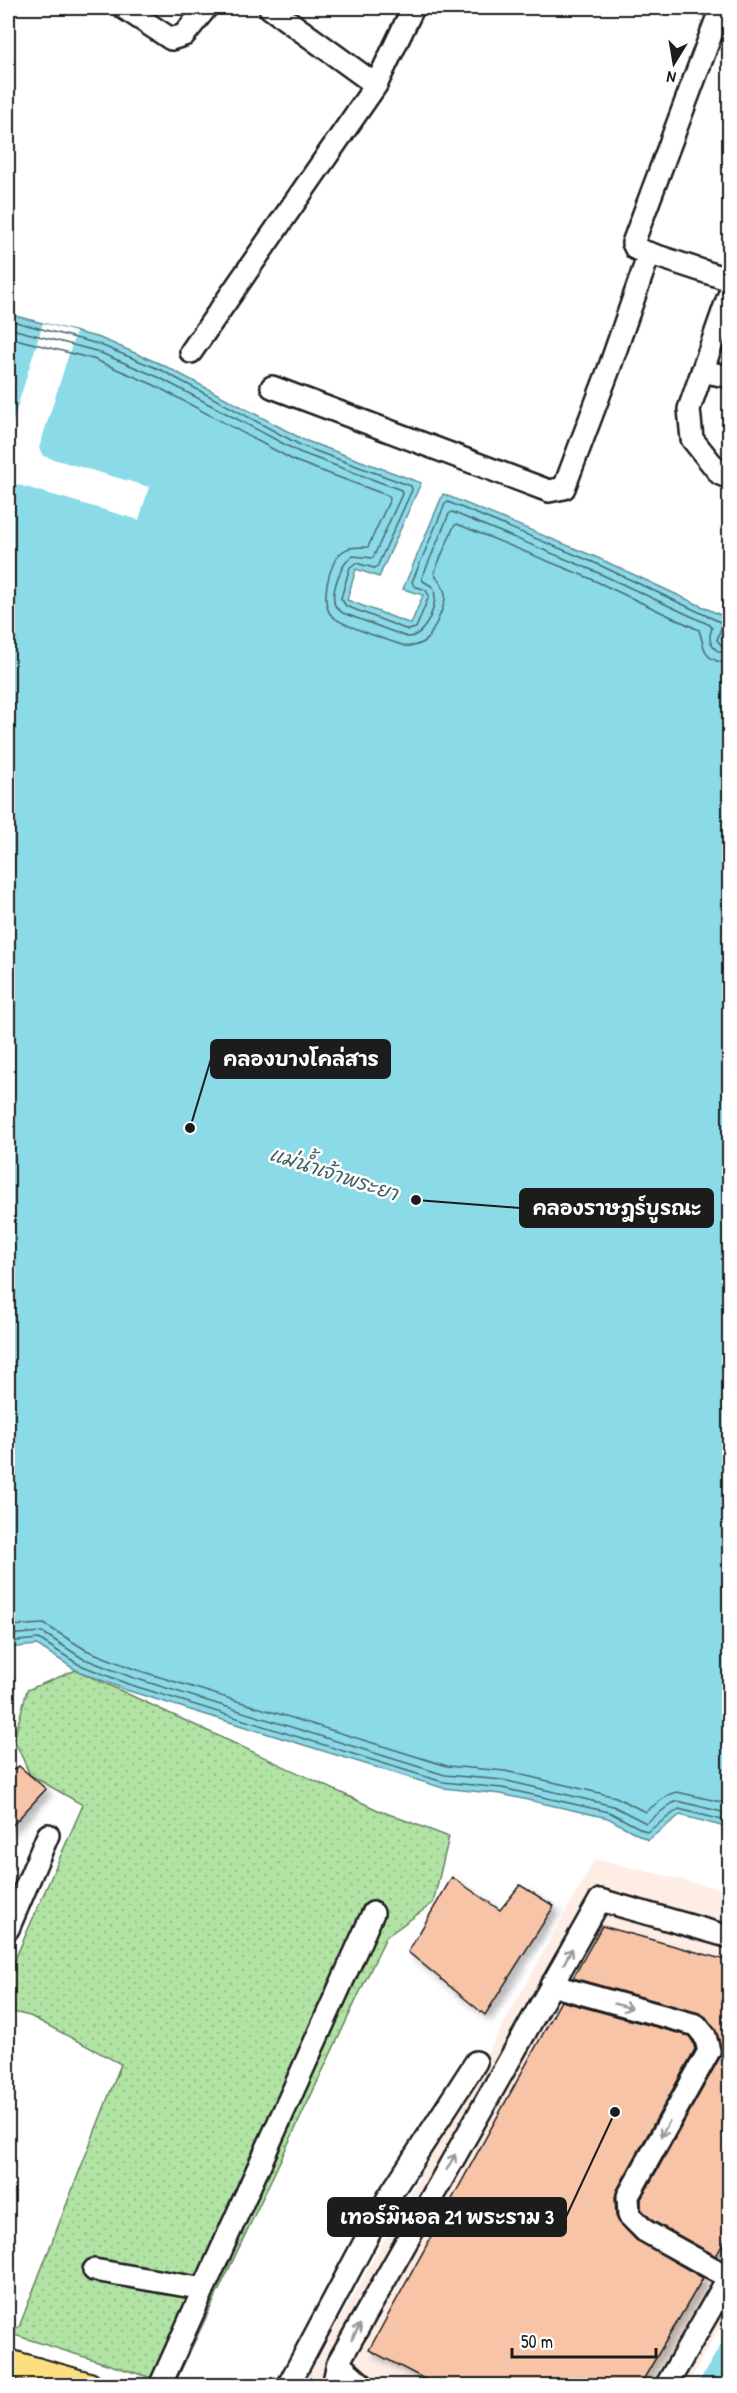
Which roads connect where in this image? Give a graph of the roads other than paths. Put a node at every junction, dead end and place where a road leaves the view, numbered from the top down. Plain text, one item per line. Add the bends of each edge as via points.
1 (124, 8) edge
2 (206, 8) edge
3 (270, 8) edge
4 (413, 8) edge
5 (716, 21) dead end
6 (376, 85) junction
7 (649, 254) junction
8 (729, 280) edge
9 (726, 302) edge
10 (191, 352) dead end
11 (702, 371) junction
12 (729, 377) edge
13 (272, 387) dead end
14 (729, 478) edge
15 (48, 1835) dead end
16 (373, 1913) dead end
17 (8, 1929) edge
18 (729, 1937) edge
19 (551, 1985) junction
20 (476, 2062) dead end
21 (94, 2270) dead end
22 (729, 2276) edge
23 (204, 2289) junction
24 (8, 2363) edge
25 (338, 2363) junction
26 (89, 2385) edge
27 (160, 2385) edge
28 (288, 2385) edge
29 (333, 2385) edge
30 (364, 2385) edge
31 (666, 2385) edge

1 - 2 lane via 171,39 184,35
3 - 6 lane
4 - 6 lane
5 - 7 lane via 633,243 636,249
6 - 10 lane
7 - 8 lane
7 - 13 lane via 564,488 549,491
9 - 11 lane
11 - 12 lane
11 - 14 lane via 689,408 692,439 720,474
15 - 17 lane
16 - 23 lane
19 -> 18 lane via 600,1900
19 -> 22 lane via 696,2025 705,2037 709,2051 628,2196 629,2215 645,2231
25 -> 19 lane
20 - 28 lane via 388,2198
21 - 23 lane
22 - 31 lane
23 - 27 lane
24 - 26 main road
25 - 29 lane
25 - 30 lane

